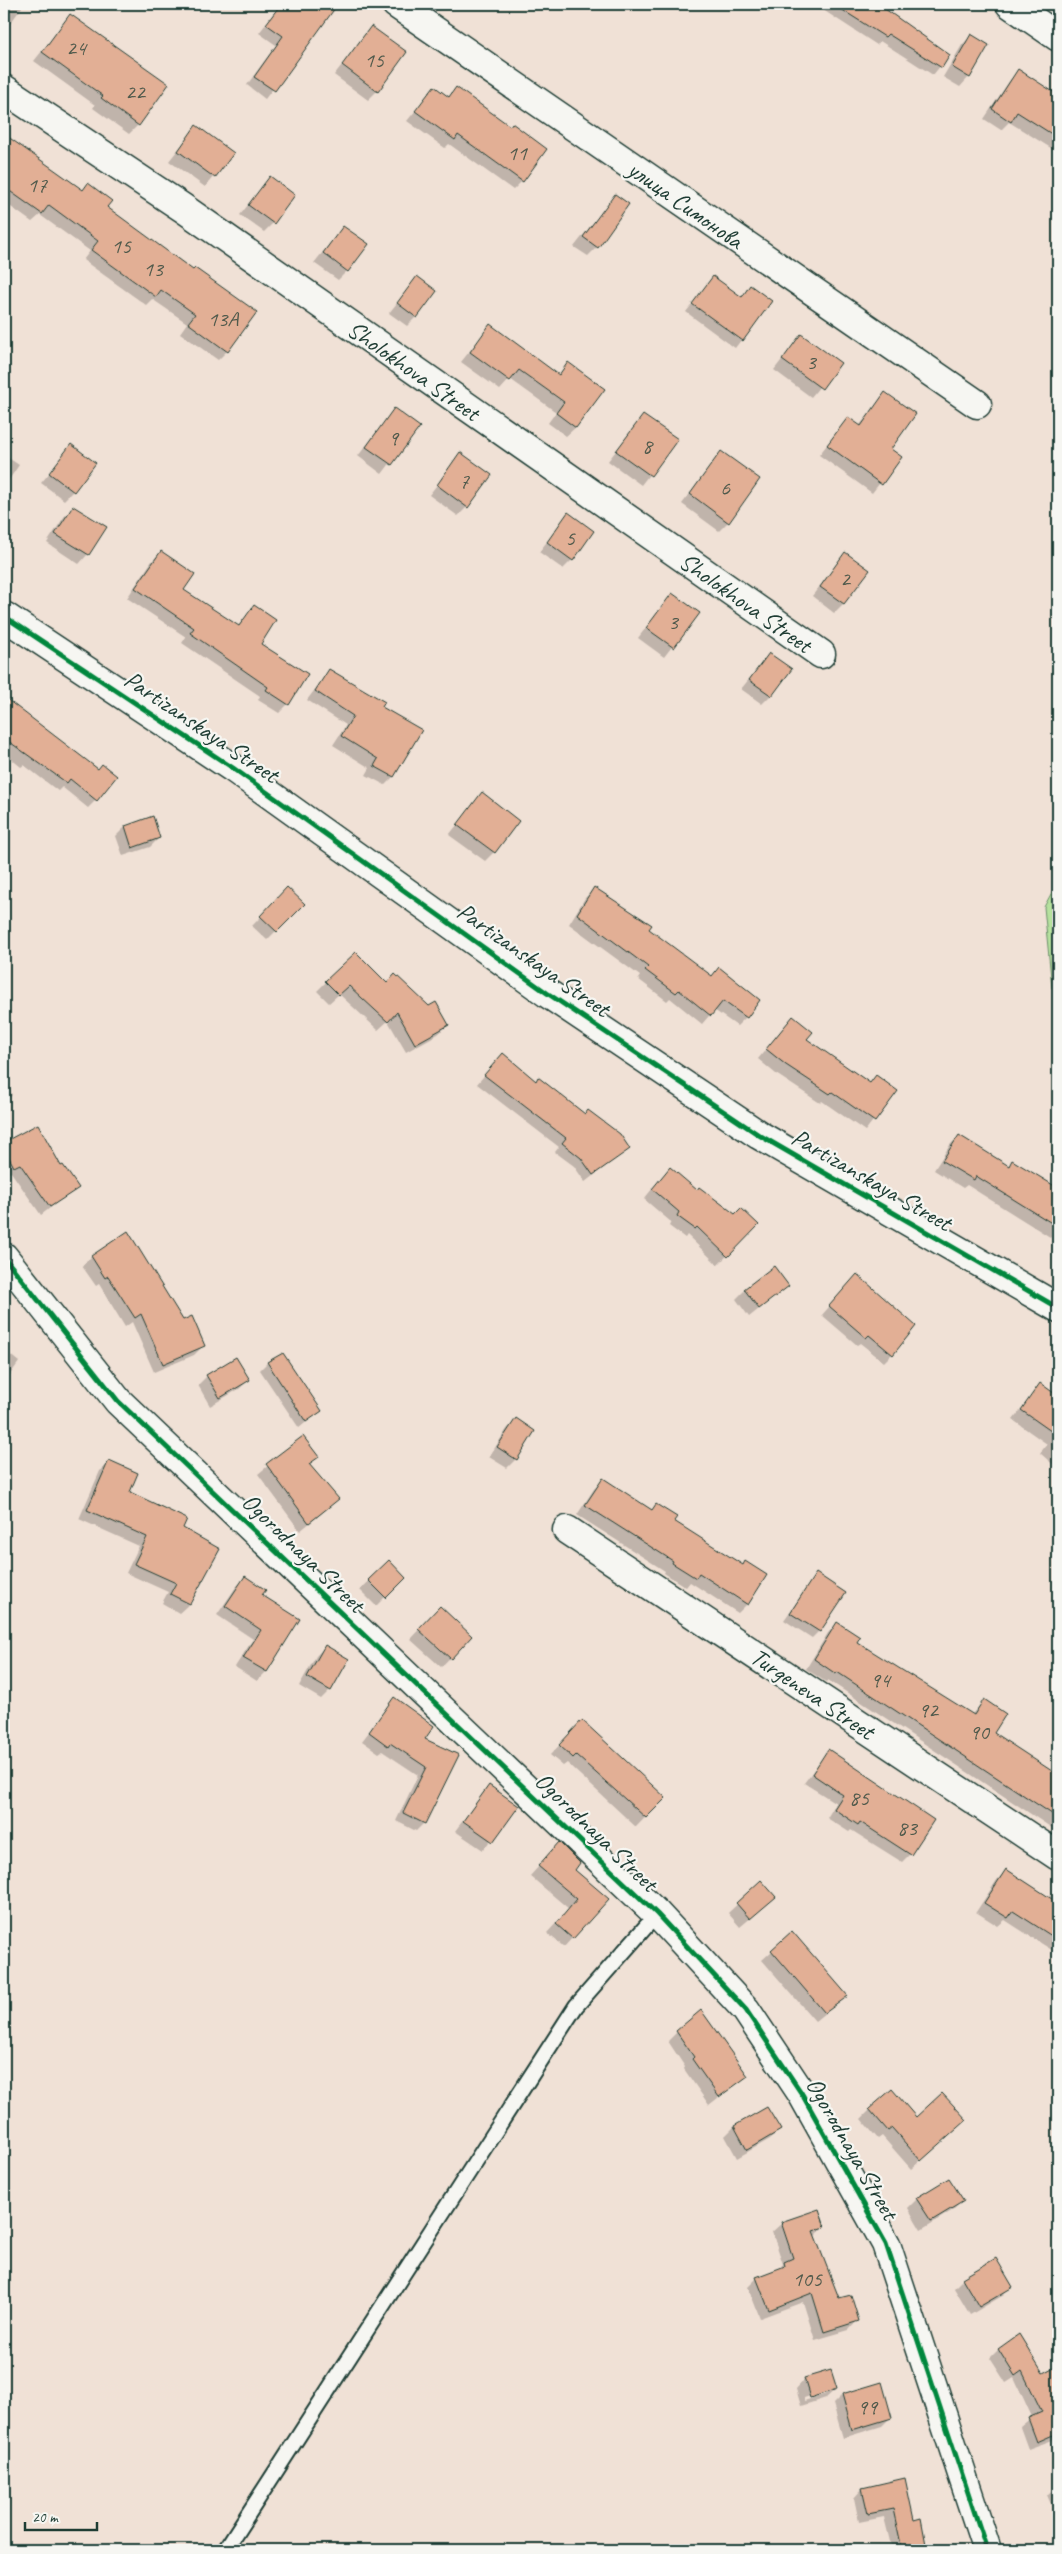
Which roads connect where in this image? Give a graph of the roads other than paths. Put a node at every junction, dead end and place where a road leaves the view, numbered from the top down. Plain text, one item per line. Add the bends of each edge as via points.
1 (396, 4) edge
2 (1010, 4) edge
3 (1058, 37) edge
4 (4, 89) edge
5 (977, 404) dead end
6 (4, 616) edge
7 (821, 654) dead end
8 (4, 1257) edge
9 (1058, 1308) edge
10 (567, 1530) dead end
11 (1058, 1856) edge
12 (657, 1914) junction
13 (226, 2550) edge
14 (987, 2550) edge

1 - 5 street, улица Симонова
2 - 3 street
4 - 7 street, Sholokhova Street via 183,208
6 - 9 street, Partizanskaya Street via 233,768 547,993 759,1135
8 - 12 street, Ogorodnaya Street via 118,1401
10 - 11 street, Turgeneva Street
12 - 13 lane via 576,2006
12 - 14 street, Ogorodnaya Street via 746,2010 802,2094 886,2244

